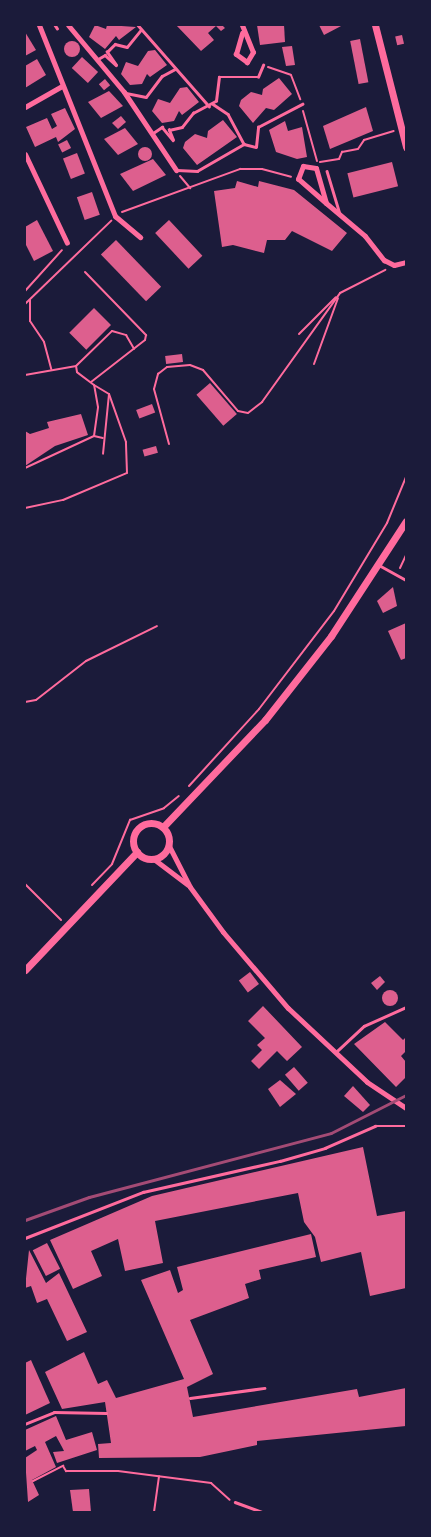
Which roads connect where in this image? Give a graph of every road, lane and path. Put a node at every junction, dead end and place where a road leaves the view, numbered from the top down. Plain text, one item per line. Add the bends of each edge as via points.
1 (39, 25) edge
2 (55, 25) edge
3 (68, 25) edge
4 (138, 25) edge
5 (242, 25) edge
6 (375, 25) edge
7 (57, 28) dead end
8 (142, 30) junction
9 (242, 33) junction
10 (97, 59) junction
11 (263, 65) dead end
12 (175, 69) junction
13 (62, 86) junction
14 (125, 94) junction
15 (213, 104) junction
16 (302, 104) dead end
17 (209, 106) junction
18 (25, 107) edge
19 (401, 130) junction
20 (152, 134) junction
21 (244, 144) junction
22 (406, 147) edge
23 (25, 154) edge
24 (318, 162) dead end
25 (176, 170) junction
26 (328, 171) dead end
27 (298, 179) junction
28 (190, 188) junction
29 (326, 204) junction
30 (340, 215) junction
31 (115, 216) junction
32 (105, 226) dead end
33 (140, 237) dead end
34 (67, 243) joint
35 (406, 262) edge
36 (394, 265) junction
37 (85, 272) dead end
38 (25, 291) edge
39 (340, 293) junction
40 (30, 300) junction
41 (25, 304) edge
42 (299, 334) dead end
43 (134, 349) junction
44 (314, 364) dead end
45 (76, 366) junction
46 (51, 369) junction
47 (25, 375) edge
48 (91, 382) junction
49 (94, 385) junction
50 (110, 394) junction
51 (94, 436) junction
52 (103, 438) junction
53 (168, 444) dead end
54 (104, 454) dead end
55 (25, 468) edge
56 (406, 477) edge
57 (25, 508) edge
58 (406, 520) edge
59 (406, 555) edge
60 (378, 564) junction
61 (396, 575) junction
62 (406, 580) edge
63 (157, 626) dead end
64 (25, 702) edge
65 (163, 827) junction
66 (169, 846) junction
67 (137, 852) junction
68 (155, 860) junction
69 (100, 876) dead end
70 (25, 884) edge
71 (190, 887) junction
72 (68, 927) junction
73 (25, 970) edge
74 (406, 1007) edge
75 (335, 1054) junction
76 (406, 1108) edge
77 (406, 1126) edge
78 (25, 1238) edge
79 (264, 1388) dead end
80 (190, 1398) dead end
81 (106, 1413) dead end
82 (25, 1424) edge
83 (159, 1476) junction
84 (33, 1481) dead end
85 (235, 1502) joint
86 (154, 1512) edge
87 (262, 1512) edge

1 - 13 street
2 - 7 lane
3 - 10 street
4 - 8 lane
5 - 9 street
6 - 19 main road
8 - 10 lane via 127,47 115,44 107,52 116,66 105,55
8 - 12 lane
9 - 9 street via 253,52 246,62 236,54
10 - 14 street
11 - 15 lane via 258,77 219,77 220,97
12 - 14 lane via 162,76 146,97 138,97 134,91
12 - 17 lane
13 - 18 street
13 - 31 street
14 - 20 street
15 - 17 lane
15 - 21 lane via 228,114
16 - 21 lane via 258,127 256,147
17 - 20 lane via 193,113 182,127 169,130 173,140 162,127
19 - 22 main road
19 - 24 path via 364,140 358,148 342,152 339,159
20 - 25 street
21 - 25 lane via 197,171
23 - 34 street
25 - 28 path
26 - 30 lane
27 - 28 path via 249,168
27 - 29 street
27 - 29 street via 303,166 316,168
28 - 31 path
29 - 30 street
30 - 36 street
31 - 33 street
32 - 40 path
34 - 38 path
35 - 36 street
36 - 39 path
37 - 43 path via 146,334
39 - 42 path
39 - 44 path
39 - 53 path via 262,402 248,413 238,411 197,367 167,366 158,374 154,389
40 - 41 path
40 - 46 path via 30,321 44,342
43 - 45 path via 126,335 112,331
43 - 48 path
45 - 46 path
45 - 48 path via 77,372
46 - 47 path
48 - 49 path
49 - 50 path
49 - 51 path
50 - 52 path
50 - 57 path via 126,442 127,473 63,500
51 - 52 path
51 - 55 path
52 - 54 path
56 - 69 path via 387,523 334,611 293,667 179,796 164,808 130,820 112,864
58 - 60 main road
59 - 61 path
60 - 61 lane
60 - 65 main road via 331,636 265,720
61 - 62 lane
63 - 64 path via 86,661 36,700
65 - 66 main road
65 - 67 main road via 148,824 138,829 134,838
66 - 68 main road
66 - 71 street
67 - 68 main road
67 - 72 main road
68 - 71 street
70 - 72 path
71 - 75 street via 269,987
72 - 73 main road
74 - 75 lane via 364,1026
75 - 76 street via 372,1086
77 - 78 lane via 375,1126 280,1161 143,1192
79 - 80 lane
81 - 82 lane via 54,1412
83 - 84 path via 107,1470 66,1472 63,1466
83 - 85 path via 211,1483
83 - 86 path
85 - 87 lane

